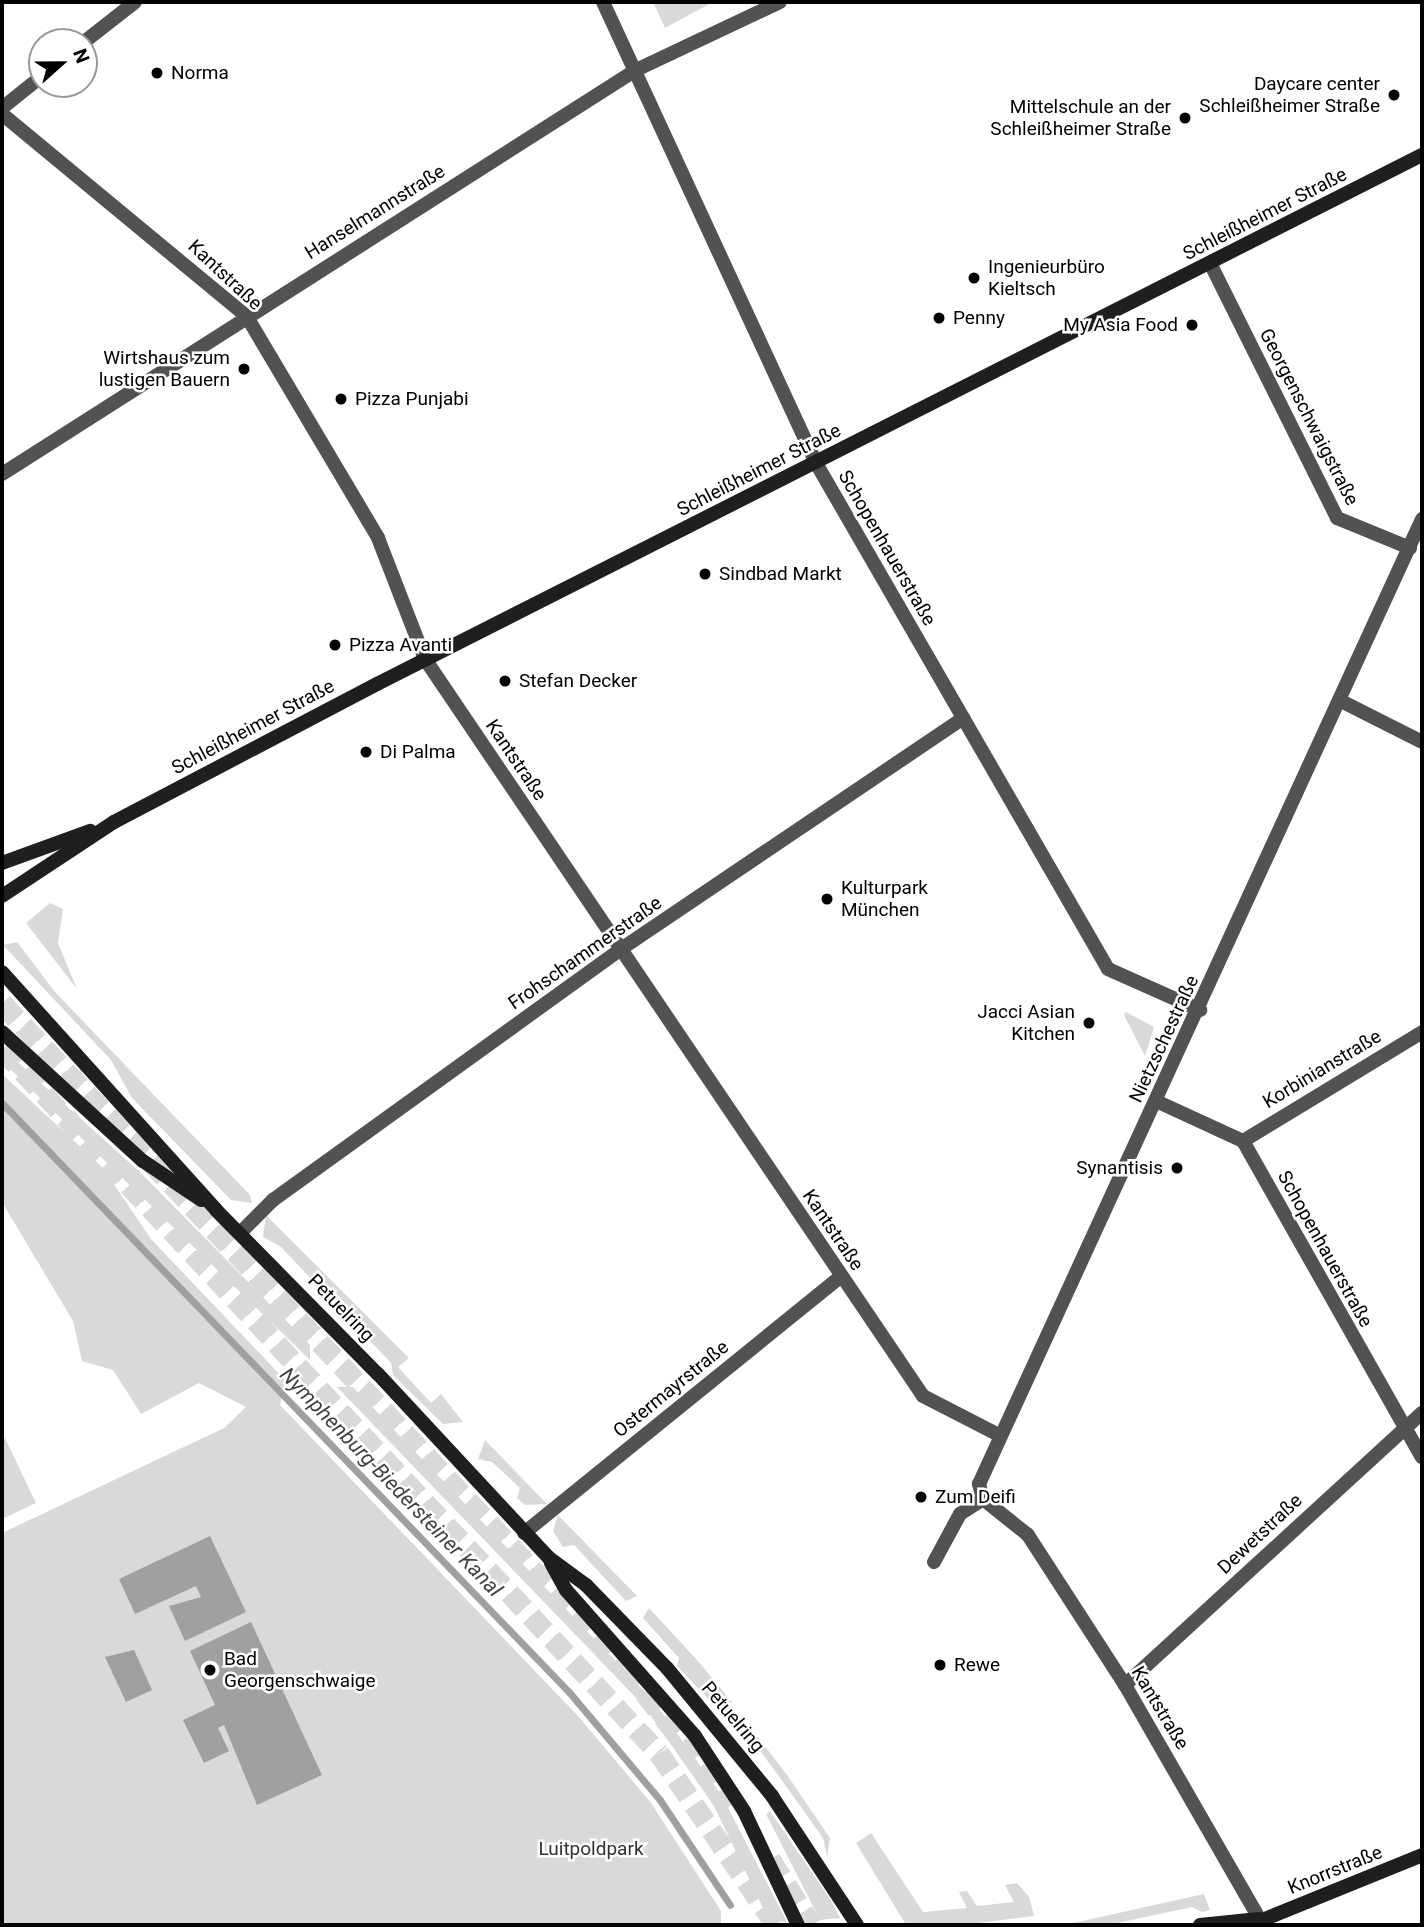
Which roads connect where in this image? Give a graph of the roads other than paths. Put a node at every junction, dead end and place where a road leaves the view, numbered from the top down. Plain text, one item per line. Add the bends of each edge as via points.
1 (135, 2) edge
2 (603, 2) edge
3 (780, 2) edge
4 (98, 31) edge
5 (636, 70) junction
6 (28, 87) edge
7 (2, 108) edge
8 (2, 114) edge
9 (1422, 155) edge
10 (1210, 263) junction
11 (247, 317) junction
12 (816, 463) junction
13 (2, 474) edge
14 (1422, 519) edge
15 (1410, 548) junction
16 (425, 659) junction
17 (1341, 701) junction
18 (963, 718) junction
19 (1422, 742) edge
20 (114, 822) junction
21 (2, 863) edge
22 (2, 896) edge
23 (621, 949) junction
24 (2, 972) edge
25 (1199, 1010) junction
26 (2, 1032) edge
27 (1422, 1032) edge
28 (1156, 1101) junction
29 (1242, 1141) junction
30 (217, 1211) junction
31 (240, 1233) junction
32 (841, 1276) junction
33 (1422, 1413) edge
34 (1404, 1427) junction
35 (999, 1435) junction
36 (1422, 1457) edge
37 (983, 1499) junction
38 (524, 1533) junction
39 (549, 1558) junction
40 (933, 1562) dead end
41 (1125, 1685) junction
42 (1422, 1855) edge
43 (1258, 1923) edge
44 (798, 1925) edge
45 (857, 1925) edge
46 (1200, 1925) edge

1 - 4 street
2 - 5 street, Schopenhauerstraße
3 - 5 street, Hanselmannstraße
5 - 11 street, Hanselmannstraße
5 - 12 street, Schopenhauerstraße
6 - 7 street
8 - 11 street, Kantstraße
9 - 10 main road, Schleißheimer Straße
10 - 12 main road, Schleißheimer Straße
10 - 15 street, Georgenschwaigstraße via 1337,518
11 - 13 street, Hanselmannstraße
11 - 16 street, Kantstraße via 378,538
12 - 16 main road, Schleißheimer Straße
12 - 18 street, Schopenhauerstraße
14 - 15 street, Nietzschestraße
15 - 17 street, Nietzschestraße
16 - 20 main road, Schleißheimer Straße
16 - 23 street, Kantstraße
17 - 19 street
17 - 25 street, Nietzschestraße
18 - 23 street, Frohschammerstraße
18 - 25 street, Schopenhauerstraße via 1108,969
20 - 21 main road, Schleißheimer Straße
20 - 22 main road, Schleißheimer Straße
23 - 31 street, Frohschammerstraße via 274,1200
23 - 32 street, Kantstraße
24 - 30 main road, Petuelring
25 - 28 street, Nietzschestraße
26 - 30 main road, Petuelring via 143,1161
27 - 29 street, Korbinianstraße
28 - 29 street
28 - 35 street, Nietzschestraße
29 - 34 street, Schopenhauerstraße
30 - 31 main road, Petuelring
31 - 38 main road, Petuelring
32 - 35 street, Kantstraße via 932,1405
32 - 38 street, Ostermayrstraße
33 - 34 street, Dewetstraße
34 - 36 street, Schopenhauerstraße
34 - 41 street, Dewetstraße
35 - 37 street, Nietzschestraße via 979,1484
37 - 40 street via 960,1514
37 - 41 street, Kantstraße via 1028,1535
38 - 39 main road, Petuelring
39 - 44 main road, Petuelring via 566,1590 695,1736 744,1811
39 - 45 main road, Petuelring via 586,1585 726,1737
41 - 43 street, Kantstraße
42 - 43 main road, Knorrstraße
43 - 46 main road, Knorrstraße

